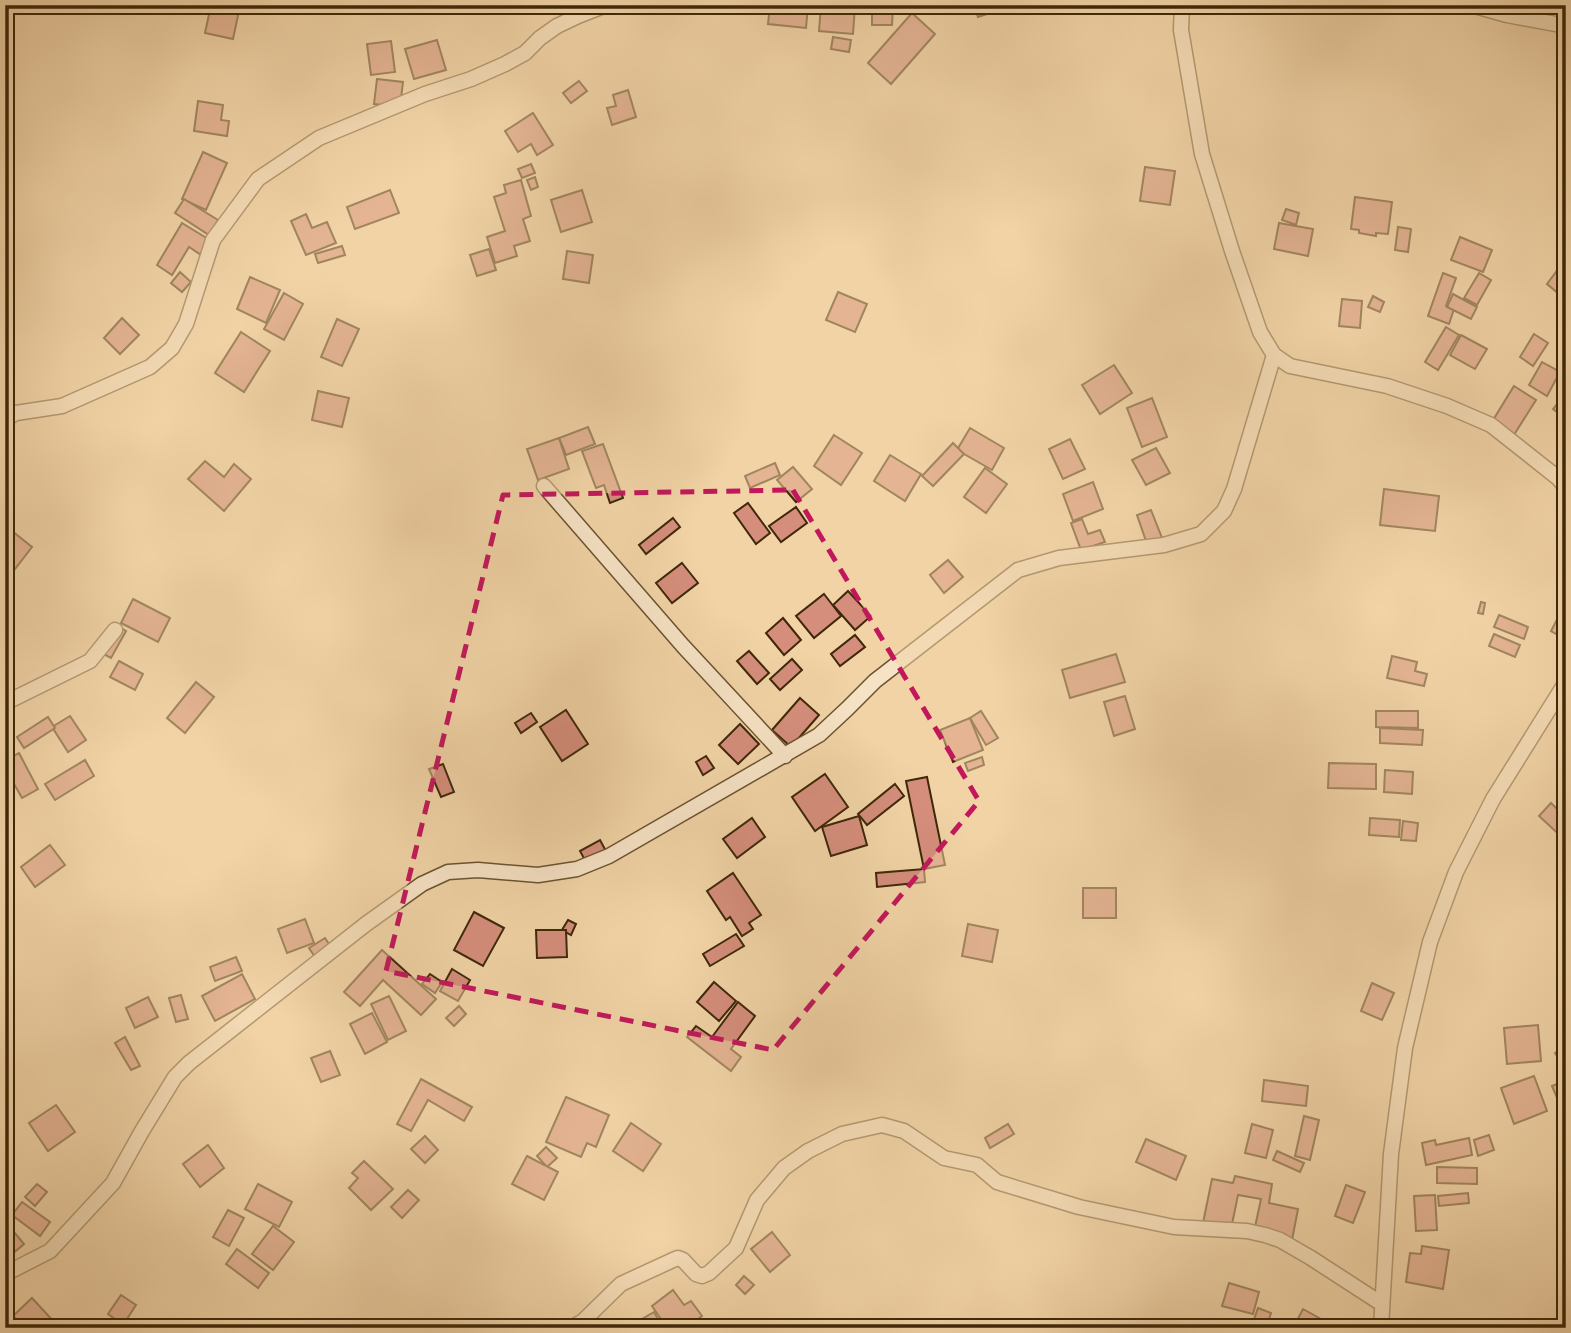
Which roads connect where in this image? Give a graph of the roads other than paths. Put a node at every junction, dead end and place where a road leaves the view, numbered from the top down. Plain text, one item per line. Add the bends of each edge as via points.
1 (606, 5) edge
2 (1182, 5) edge
3 (1471, 5) edge
4 (1566, 26) edge
5 (1274, 355) junction
6 (5, 419) edge
7 (1563, 479) edge
8 (544, 486) dead end
9 (115, 630) dead end
10 (1566, 682) edge
11 (5, 703) edge
12 (785, 756) junction
13 (5, 1274) edge
14 (1382, 1304) junction
15 (571, 1328) edge
16 (1381, 1328) edge

1 - 6 street via 558,26 505,64 319,138 258,178 213,240 186,324 172,348 150,367 62,406
2 - 5 street via 1181,30 1202,154 1260,332
3 - 4 street
5 - 7 street via 1290,366 1387,386 1458,411 1490,425
5 - 12 street via 1234,489 1224,511 1201,534 1164,545 1059,558 1018,570 875,681 819,735
8 - 12 street
9 - 11 street via 90,661
10 - 14 street via 1493,799 1456,872 1430,942 1405,1048 1391,1154
12 - 13 street via 578,869 538,875 448,872 422,884 189,1063 175,1077 113,1183 50,1251
14 - 15 street via 1280,1240 1247,1231 1174,1227 1079,1207 998,1182 977,1165 944,1158 904,1130 882,1125 842,1134 785,1168 757,1200 736,1248 709,1273 696,1274 678,1258 621,1284
14 - 16 street

